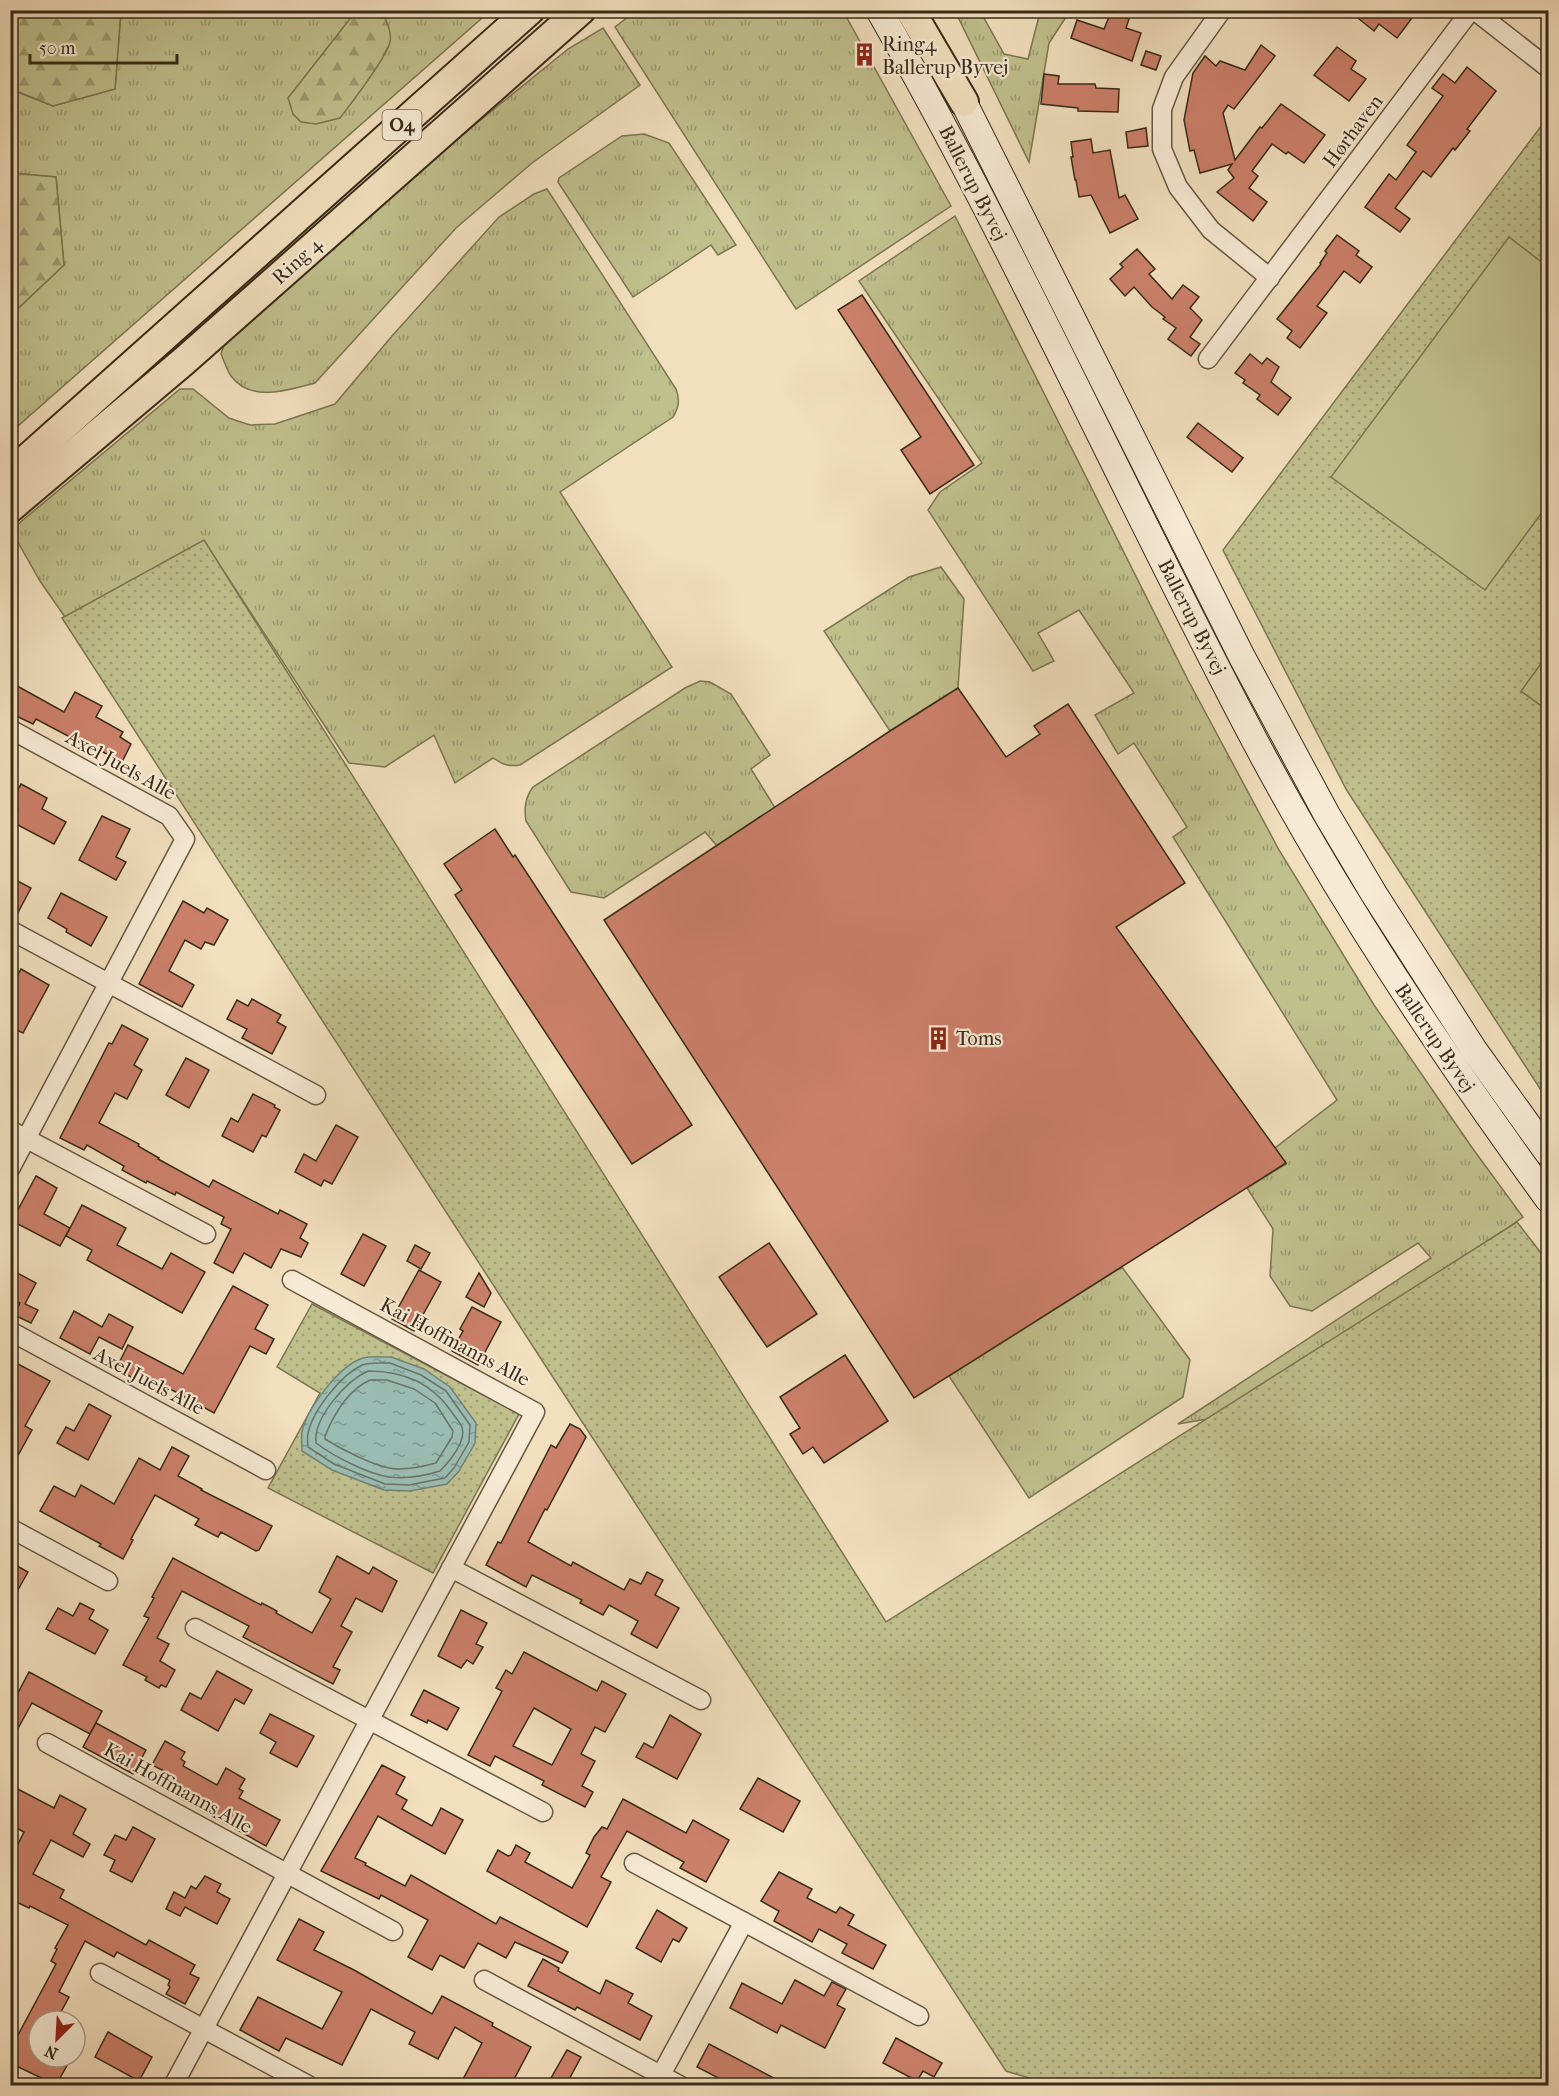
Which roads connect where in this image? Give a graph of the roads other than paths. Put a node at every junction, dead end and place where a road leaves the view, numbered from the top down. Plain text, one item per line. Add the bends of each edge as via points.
1 (530, 10) edge
2 (879, 10) edge
3 (910, 10) edge
4 (919, 10) edge
5 (1222, 10) edge
6 (1473, 10) edge
7 (580, 12) edge
8 (1548, 68) edge
9 (964, 102) junction
10 (1270, 278) junction
11 (1208, 359) dead end
12 (10, 474) edge
13 (10, 508) edge
14 (10, 729) edge
15 (10, 930) edge
16 (110, 983) junction
17 (316, 1095) dead end
18 (10, 1130) edge
19 (27, 1138) junction
20 (1548, 1153) edge
21 (10, 1169) edge
22 (1548, 1199) edge
23 (206, 1234) dead end
24 (292, 1280) dead end
25 (10, 1331) edge
26 (266, 1470) dead end
27 (10, 1528) edge
28 (451, 1568) junction
29 (108, 1581) dead end
30 (195, 1628) dead end
31 (701, 1700) dead end
32 (370, 1720) junction
33 (47, 1743) dead end
34 (543, 1812) dead end
35 (634, 1863) dead end
36 (287, 1873) junction
37 (744, 1922) junction
38 (393, 1931) dead end
39 (100, 1973) dead end
40 (484, 1980) dead end
41 (920, 2016) dead end
42 (204, 2028) junction
43 (658, 2080) edge
44 (173, 2085) edge
45 (308, 2085) edge
46 (681, 2085) edge

1 - 12 main road, Ring 4 / O4
2 - 22 main road, Ballerup Byvej via 976,187 1217,668 1305,831 1399,984
3 - 9 main road
4 - 9 main road, Ballerup Byvej
5 - 10 street via 1174,76 1162,109 1162,149 1178,186 1211,230
6 - 8 street
6 - 10 street, Hørhaven
7 - 13 main road, Ring 4 / O4 via 184,361
9 - 20 main road, Ballerup Byvej via 1242,657 1328,815 1474,1050
10 - 11 street, Hørhaven
14 - 16 street, Axel Juels Alle via 169,816 185,839
15 - 16 street
16 - 17 street
16 - 19 street, Axel Juels Alle
18 - 19 street
19 - 21 street, Axel Juels Alle
19 - 23 street
24 - 28 street, Kai Hoffmanns Alle via 535,1412
25 - 26 street, Axel Juels Alle
27 - 29 street
28 - 31 street
28 - 32 street, Kai Hoffmanns Alle
30 - 32 street
32 - 34 street
32 - 36 street, Kai Hoffmanns Alle
33 - 36 street, Kai Hoffmanns Alle
35 - 37 street
36 - 38 street, Kai Hoffmanns Alle
36 - 42 street, Kai Hoffmanns Alle
37 - 41 street
37 - 43 street
39 - 42 street
40 - 43 street
42 - 44 street, Kai Hoffmanns Alle
42 - 45 street
43 - 46 street

